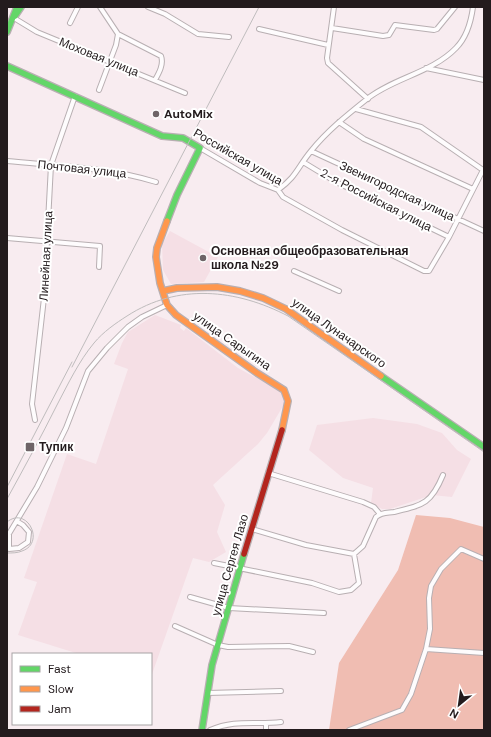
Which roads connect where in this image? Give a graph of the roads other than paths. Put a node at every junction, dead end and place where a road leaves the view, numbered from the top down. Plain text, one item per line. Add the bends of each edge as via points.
1 (18, 7) edge
2 (21, 7) edge
3 (78, 7) edge
4 (100, 7) edge
5 (148, 7) edge
6 (334, 7) edge
7 (456, 7) edge
8 (473, 7) edge
9 (14, 18) junction
10 (70, 23) dead end
11 (332, 28) junction
12 (259, 29) dead end
13 (7, 32) edge
14 (118, 34) junction
15 (229, 37) dead end
16 (328, 45) junction
17 (110, 61) junction
18 (7, 66) edge
19 (426, 68) junction
20 (155, 80) junction
21 (484, 80) edge
22 (99, 90) dead end
23 (185, 93) dead end
24 (75, 96) junction
25 (368, 99) junction
26 (356, 109) junction
27 (339, 122) junction
28 (200, 148) junction
29 (311, 151) junction
30 (7, 161) edge
31 (303, 162) junction
32 (51, 165) junction
33 (483, 170) edge
34 (156, 182) dead end
35 (473, 189) junction
36 (278, 190) junction
37 (458, 220) junction
38 (484, 231) edge
39 (449, 237) junction
40 (7, 238) edge
41 (46, 241) junction
42 (99, 267) dead end
43 (294, 271) dead end
44 (163, 291) junction
45 (339, 291) dead end
46 (167, 305) junction
47 (288, 407) joint
48 (35, 420) dead end
49 (484, 447) edge
50 (268, 472) junction
51 (443, 475) dead end
52 (380, 514) junction
53 (18, 522) junction
54 (252, 529) junction
55 (8, 536) edge
56 (354, 554) junction
57 (484, 559) edge
58 (214, 563) dead end
59 (240, 570) junction
60 (190, 597) dead end
61 (229, 608) junction
62 (324, 613) dead end
63 (175, 626) dead end
64 (218, 645) junction
65 (426, 649) junction
66 (313, 652) dead end
67 (484, 653) edge
68 (281, 691) dead end
69 (206, 693) junction
70 (282, 722) dead end
71 (266, 724) junction
72 (202, 730) edge
73 (210, 730) edge
74 (266, 730) edge
75 (349, 730) edge

1 - 9 main road
2 - 9 main road
3 - 10 street
4 - 14 street
5 - 15 street via 198,34
6 - 11 street
7 - 11 street via 434,30 395,25 389,34 383,36
8 - 19 street via 464,39 449,54
9 - 13 main road
9 - 17 street, Моховая улица via 38,32
11 - 16 street
12 - 16 street
14 - 17 street
14 - 20 street via 161,56 161,68
16 - 25 street via 328,63
17 - 20 street, Моховая улица
17 - 22 street
18 - 24 main road, Российская улица
19 - 21 street
19 - 25 street via 381,89
20 - 23 street, Моховая улица
24 - 28 main road, Российская улица via 162,136 183,138
24 - 32 street, Линейная улица
25 - 26 street
26 - 27 street
26 - 33 street via 420,127
27 - 29 street
27 - 35 street via 364,139
28 - 36 street, Российская улица via 260,183
28 - 44 main road, улица Сарыгина via 177,195 157,248 158,272
29 - 31 street
29 - 37 street, Звенигородская улица
30 - 32 street, Почтовая улица
31 - 36 street via 295,176
31 - 39 street, 2-я Российская улица via 336,182
32 - 34 street, Почтовая улица via 92,168
32 - 41 street, Линейная улица
33 - 35 street
35 - 37 street
36 - 39 street, Российская улица via 283,198 424,271 429,271
37 - 38 street, Звенигородская улица
37 - 39 street
40 - 41 street
41 - 42 street via 100,246
41 - 48 street, Линейная улица via 44,298 32,404
43 - 45 street
44 - 46 main road, улица Сарыгина
44 - 49 main road, улица Луначарского via 208,286 231,288 270,300
46 - 47 main road, улица Сарыгина via 176,316 199,333 284,390 288,396
46 - 53 street via 128,327 88,371 66,428
47 - 50 main road, улица Сергея Лазо
50 - 52 street via 363,502 374,507
50 - 54 main road, улица Сергея Лазо
51 - 52 street via 433,497 406,509
52 - 56 street via 363,546
53 - 55 street
53 - 55 street via 29,532 28,542 20,548 9,549
54 - 56 street via 306,545
54 - 59 main road, улица Сергея Лазо
56 - 59 street via 359,579 357,586 345,593 312,583
57 - 65 street via 461,549 441,569 431,586 430,629
58 - 59 street
59 - 61 main road, улица Сергея Лазо
60 - 61 street
61 - 62 street
61 - 64 main road, улица Сергея Лазо
63 - 64 street
64 - 66 street via 237,648 289,646
64 - 69 main road, улица Сергея Лазо
65 - 67 street
65 - 75 street via 411,694 402,710
68 - 69 street
69 - 72 main road, улица Сергея Лазо
70 - 71 street
71 - 73 street via 242,722
71 - 74 street

